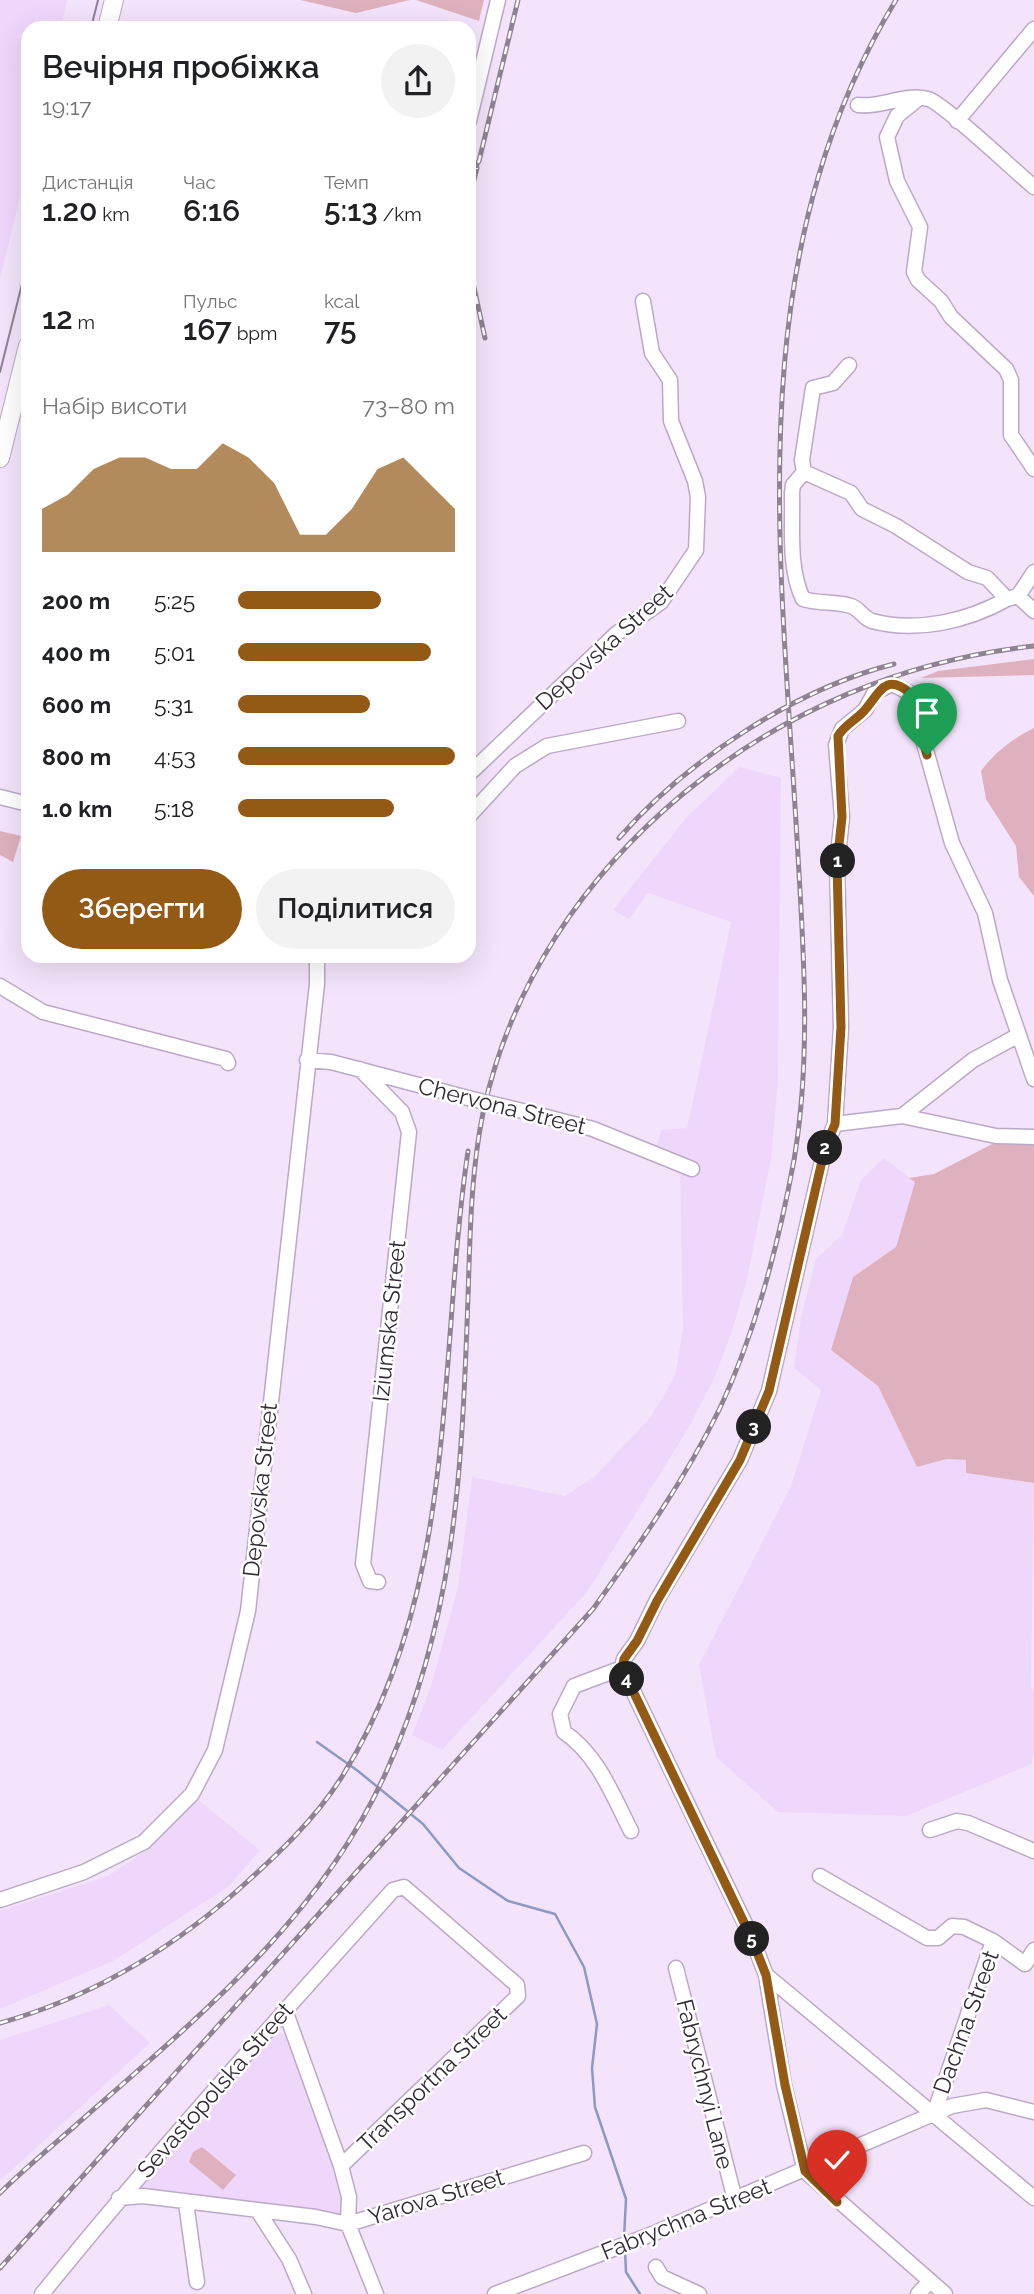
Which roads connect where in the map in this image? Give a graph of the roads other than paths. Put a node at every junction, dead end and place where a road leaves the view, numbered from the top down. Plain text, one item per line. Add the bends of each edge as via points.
1 (114, 0) edge
2 (498, 0) edge
3 (109, 21) edge
4 (1031, 38) edge
5 (476, 92) edge
6 (918, 99) junction
7 (858, 105) dead end
8 (957, 121) junction
9 (1034, 187) edge
10 (643, 301) dead end
11 (849, 365) dead end
12 (21, 374) edge
13 (0, 458) edge
14 (1034, 469) edge
15 (804, 472) junction
16 (1034, 572) edge
17 (1013, 597) junction
18 (1034, 611) edge
19 (678, 721) dead end
20 (476, 767) edge
21 (0, 797) edge
22 (21, 802) edge
23 (476, 808) edge
24 (317, 963) edge
25 (0, 986) edge
26 (1019, 1035) junction
27 (307, 1060) junction
28 (228, 1063) dead end
29 (360, 1069) junction
30 (1034, 1079) edge
31 (902, 1116) junction
32 (835, 1124) junction
33 (1034, 1137) edge
34 (692, 1169) dead end
35 (379, 1582) dead end
36 (622, 1668) junction
37 (930, 1830) dead end
38 (631, 1831) dead end
39 (1034, 1851) edge
40 (820, 1876) dead end
41 (393, 1890) joint
42 (0, 1900) edge
43 (993, 1941) junction
44 (1034, 1950) edge
45 (676, 1968) dead end
46 (1029, 1968) edge
47 (766, 1975) junction
48 (285, 2011) junction
49 (1034, 2112) edge
50 (934, 2114) junction
51 (584, 2152) dead end
52 (341, 2165) junction
53 (805, 2171) junction
54 (119, 2198) junction
55 (1034, 2198) edge
56 (735, 2200) junction
57 (186, 2203) junction
58 (258, 2211) junction
59 (348, 2224) junction
60 (656, 2267) dead end
61 (930, 2281) junction
62 (197, 2282) dead end
63 (42, 2294) edge
64 (304, 2294) edge
65 (376, 2294) edge
66 (495, 2294) edge
67 (699, 2294) edge
68 (918, 2294) edge
69 (945, 2294) edge

1 - 3 main road
2 - 5 street
4 - 8 street
6 - 7 street
6 - 8 street via 929,99
6 - 14 street via 897,116 887,137 897,181 920,227 914,272 951,317 1006,369 1012,380 1011,435
8 - 9 street
10 - 20 street, Depovska Street via 652,353 670,380 671,421 695,481 696,550 661,602 616,634
11 - 15 street via 833,383 813,388
12 - 13 main road
15 - 17 street via 851,493 862,509
15 - 17 street via 792,493 797,587 803,598 850,605 870,621 904,625 955,620
16 - 17 street
17 - 18 street
19 - 23 street, Depovska Street via 547,746 515,766
21 - 22 street
24 - 27 street, Depovska Street
25 - 28 street via 43,1012
26 - 30 street
26 - 31 street via 973,1060
26 - 32 street via 1000,980 985,913 952,843 910,693 892,684 875,692 865,710 842,729 836,745 842,817 837,864 841,1027
27 - 29 street, Chervona Street
27 - 42 street, Depovska Street via 248,1611 215,1750 192,1794 144,1842 84,1872
29 - 34 street, Chervona Street, bridge via 593,1129
29 - 35 street, Iziumska Street via 402,1112 409,1132 363,1564 370,1581
31 - 32 street
31 - 33 street via 996,1136
32 - 36 street via 825,1148 769,1391 740,1460
36 - 38 street via 574,1686 560,1714 564,1732 580,1743 601,1773
36 - 47 street
37 - 39 street via 957,1821 968,1823
40 - 43 street via 927,1938 938,1938 952,1926
41 - 48 street, Sevastopolska Street
41 - 52 street, Transportna Street via 404,1887 517,1985 518,1996
43 - 46 street, Dachna Street
43 - 50 street, Dachna Street
44 - 46 street, Dachna Street
45 - 56 street, Fabrychnyi Lane
47 - 50 street, Dachna Street
47 - 53 street
48 - 52 street
48 - 54 street, Sevastopolska Street
49 - 50 street, Fabrychna Street via 986,2100 968,2101
50 - 53 street, Fabrychna Street
50 - 55 street, Dachna Street
51 - 59 street, Yarova Street
52 - 59 street via 349,2197
53 - 56 street, Fabrychna Street
53 - 61 street
54 - 57 street, Yarova Street via 143,2196
54 - 63 street, Sevastopolska Street
56 - 66 street, Fabrychna Street
57 - 58 street, Yarova Street
57 - 62 street
58 - 59 street, Yarova Street
58 - 64 street via 289,2259
59 - 65 street
60 - 67 street via 662,2277
61 - 68 street
61 - 69 street

